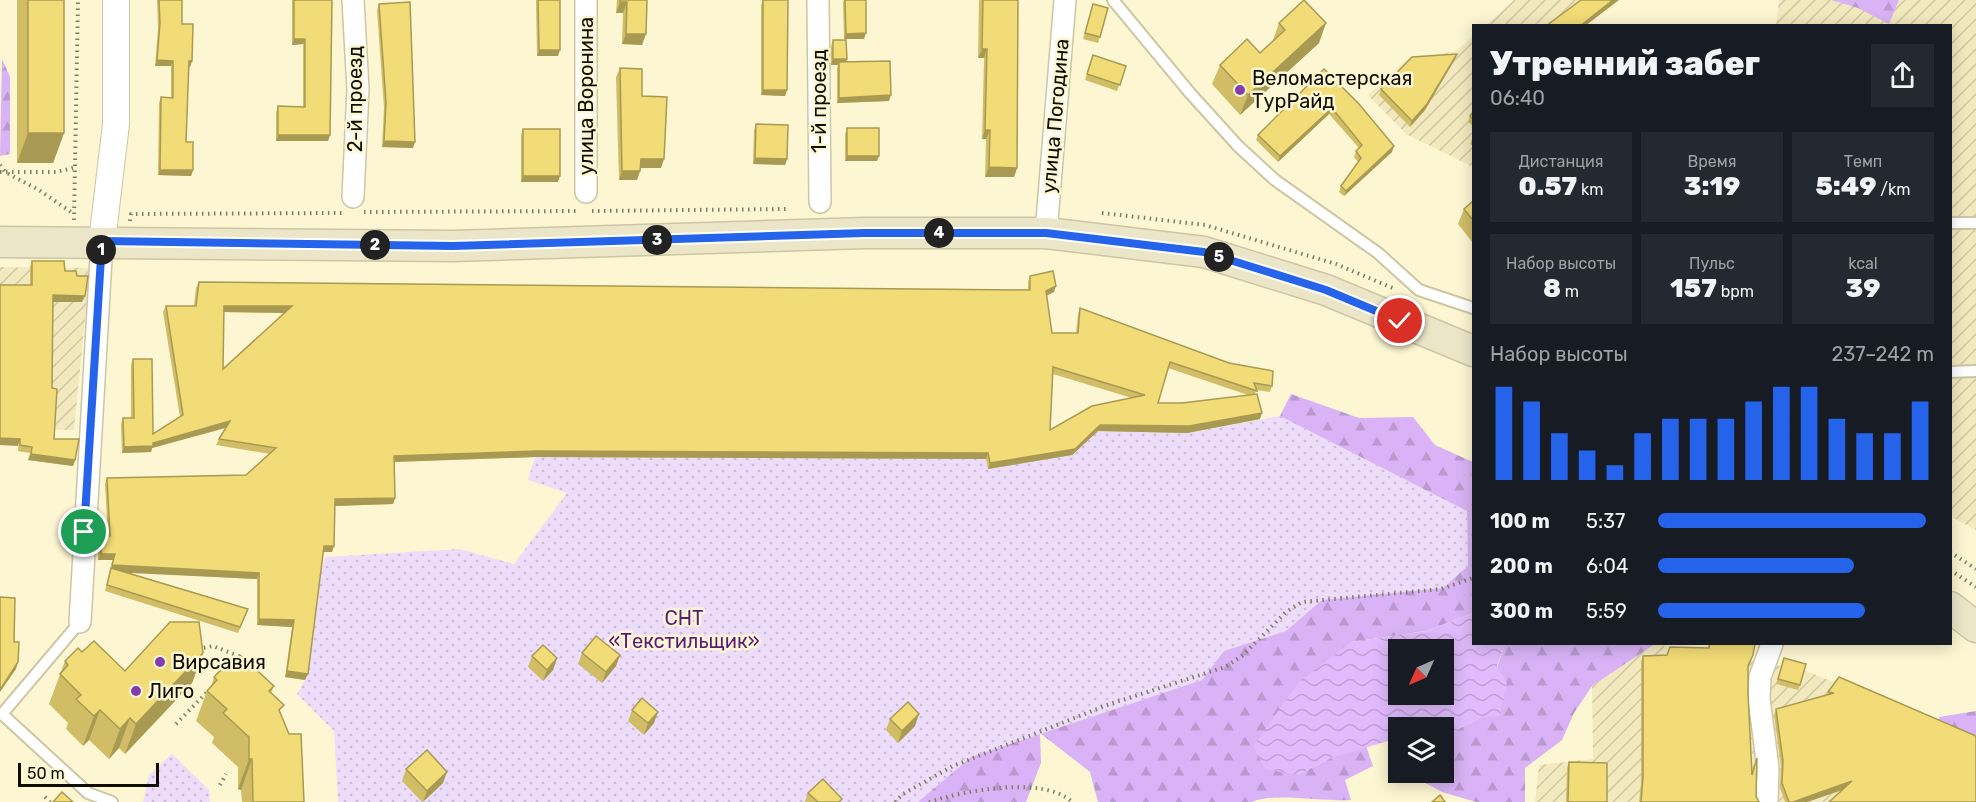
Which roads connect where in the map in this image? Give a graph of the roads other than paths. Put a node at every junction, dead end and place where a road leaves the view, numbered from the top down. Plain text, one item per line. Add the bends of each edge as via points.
1 (116, 0) edge
2 (353, 0) edge
3 (586, 0) edge
4 (818, 0) edge
5 (1065, 0) edge
6 (1113, 0) edge
7 (586, 192) dead end
8 (353, 197) dead end
9 (820, 202) dead end
10 (1952, 223) edge
11 (1976, 224) edge
12 (1046, 233) junction
13 (102, 241) junction
14 (0, 242) edge
15 (1472, 308) edge
16 (1472, 351) edge
17 (1976, 371) edge
18 (1952, 372) edge
19 (1952, 609) edge
20 (80, 622) joint
21 (1976, 627) edge
22 (1772, 645) edge
23 (112, 802) edge
24 (1767, 802) edge

1 - 13 street via 116,124
2 - 8 street, 2-й проезд via 358,89
3 - 7 street, улица Воронина
4 - 9 street, 1-й проезд
5 - 12 street, улица Погодина
6 - 15 lane via 1198,102 1275,180 1378,253 1419,290
10 - 11 lane
12 - 13 main road via 865,233 453,246
12 - 16 main road via 1204,252 1326,290
13 - 14 main road
13 - 20 street
17 - 18 lane
19 - 21 main road
20 - 23 lane via 2,714 88,793
22 - 24 street via 1760,677 1759,699 1768,768

